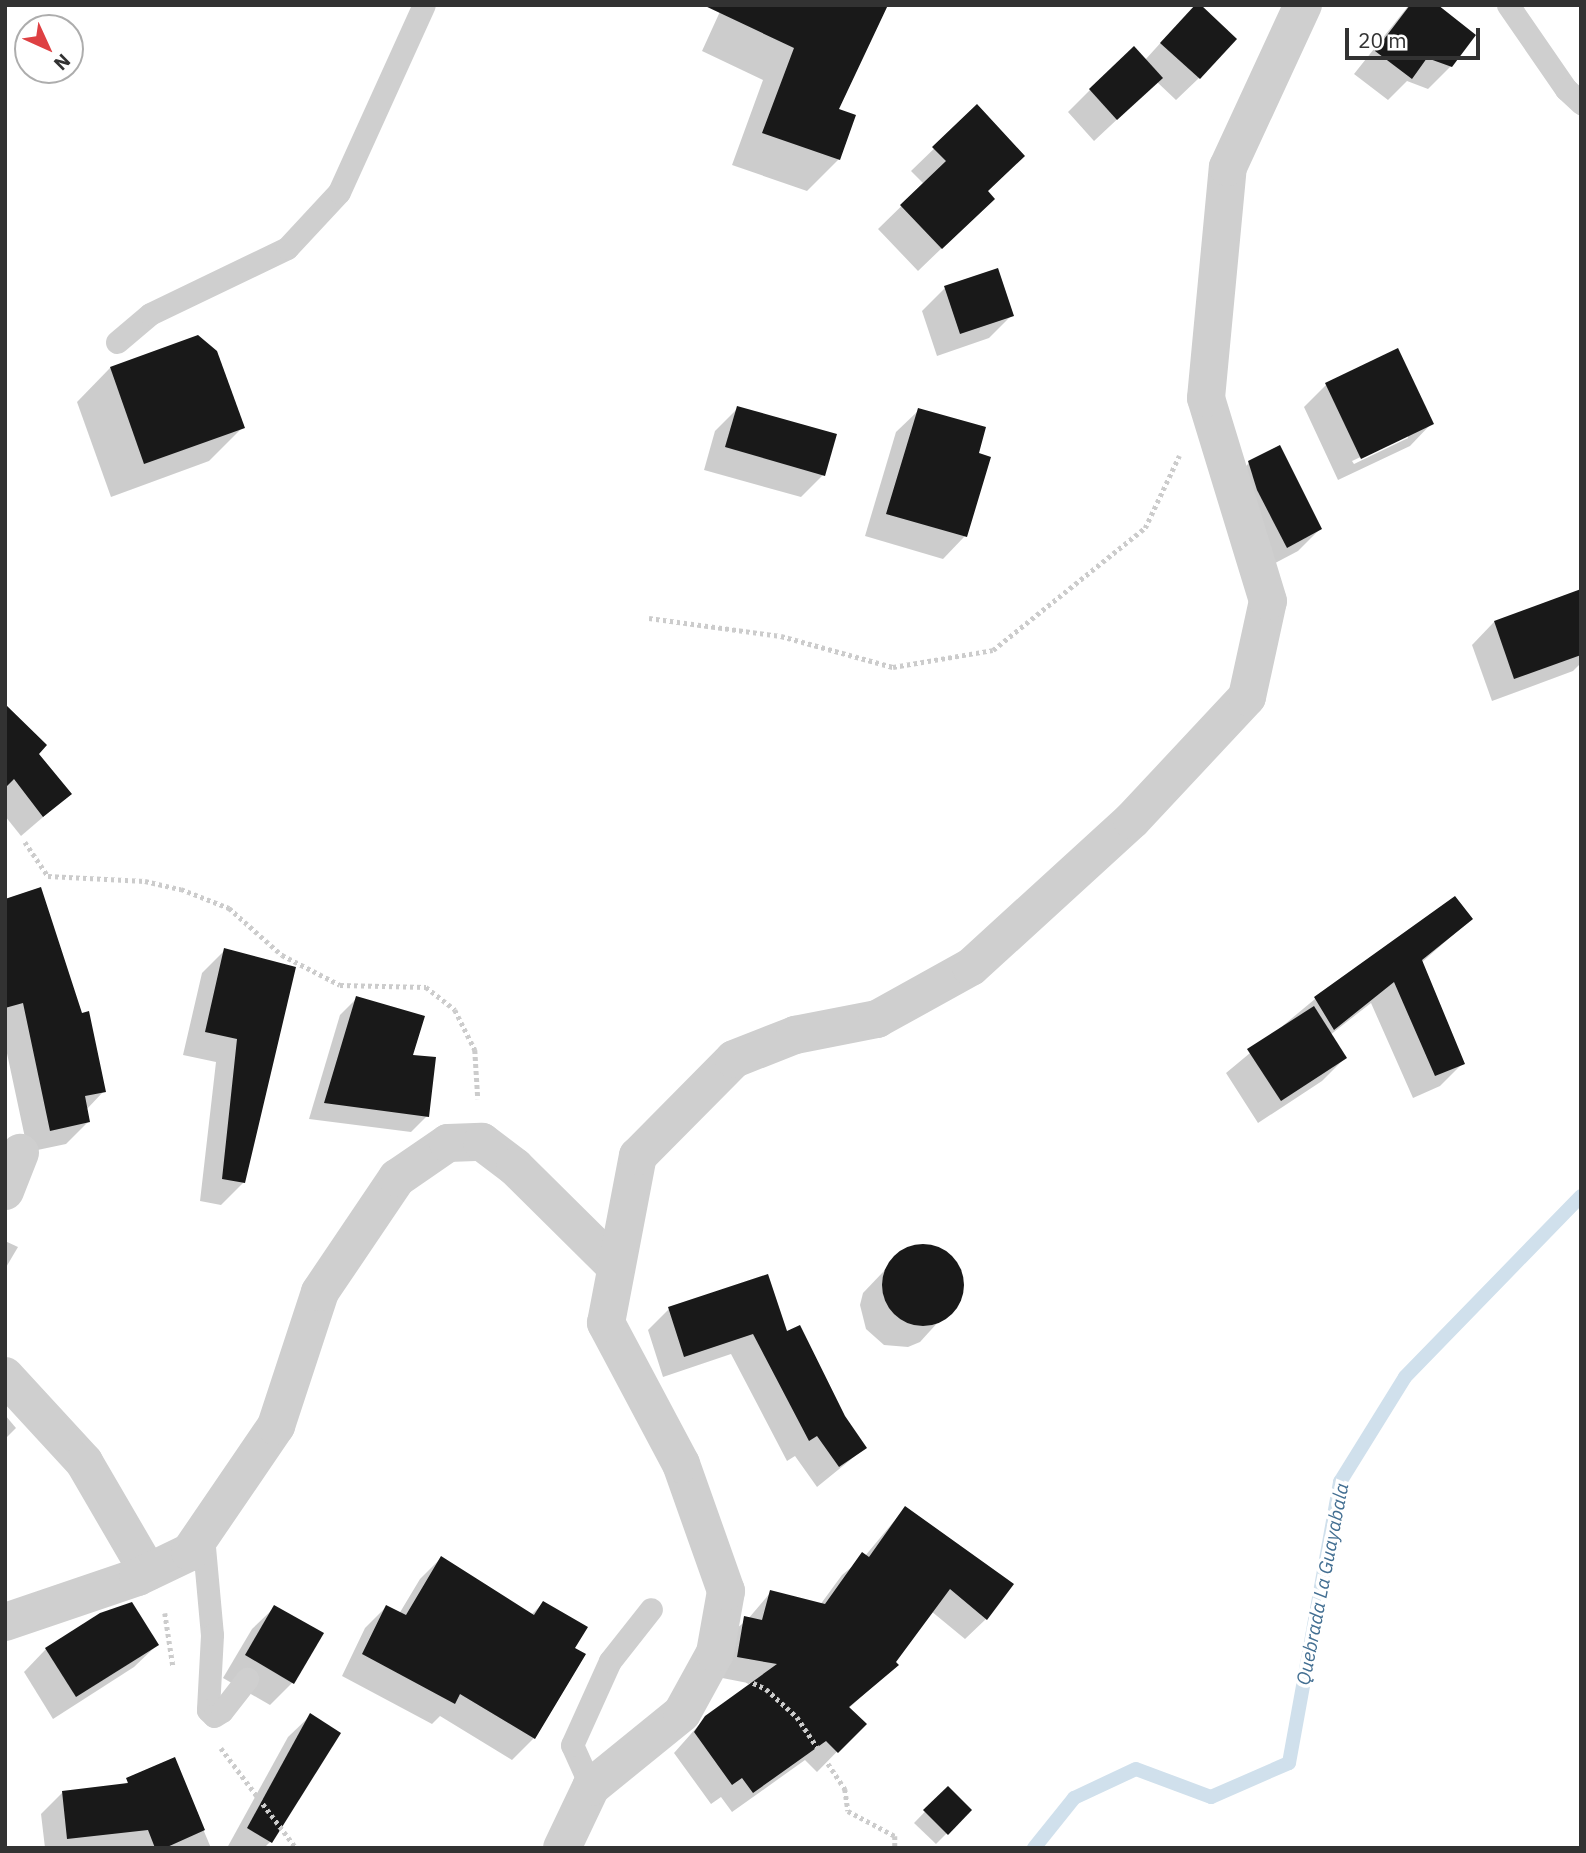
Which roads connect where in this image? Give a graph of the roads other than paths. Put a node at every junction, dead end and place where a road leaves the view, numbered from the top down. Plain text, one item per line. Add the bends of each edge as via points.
1 (424, 5) edge
2 (1303, 5) edge
3 (1508, 5) edge
4 (1581, 103) edge
5 (117, 342) dead end
6 (20, 1153) dead end
7 (5, 1191) edge
8 (615, 1266) junction
9 (5, 1376) edge
10 (171, 1559) junction
11 (651, 1609) dead end
12 (5, 1622) edge
13 (247, 1679) dead end
14 (591, 1787) junction
15 (562, 1848) edge

1 - 5 lane via 330,201 286,248 150,314
2 - 8 street via 1228,167 1206,398 1268,601 1247,696 1132,820 971,967 877,1019 796,1035 734,1059 638,1156
3 - 4 lane via 1566,89
6 - 7 street
8 - 10 street via 515,1167 479,1141 448,1143 397,1178 320,1292 276,1426
8 - 14 street via 606,1323 681,1464 726,1591 715,1653 682,1713
9 - 10 street
10 - 12 street
10 - 13 lane via 212,1635 208,1710 214,1716 222,1711
11 - 14 lane via 610,1661 572,1745
14 - 15 street

